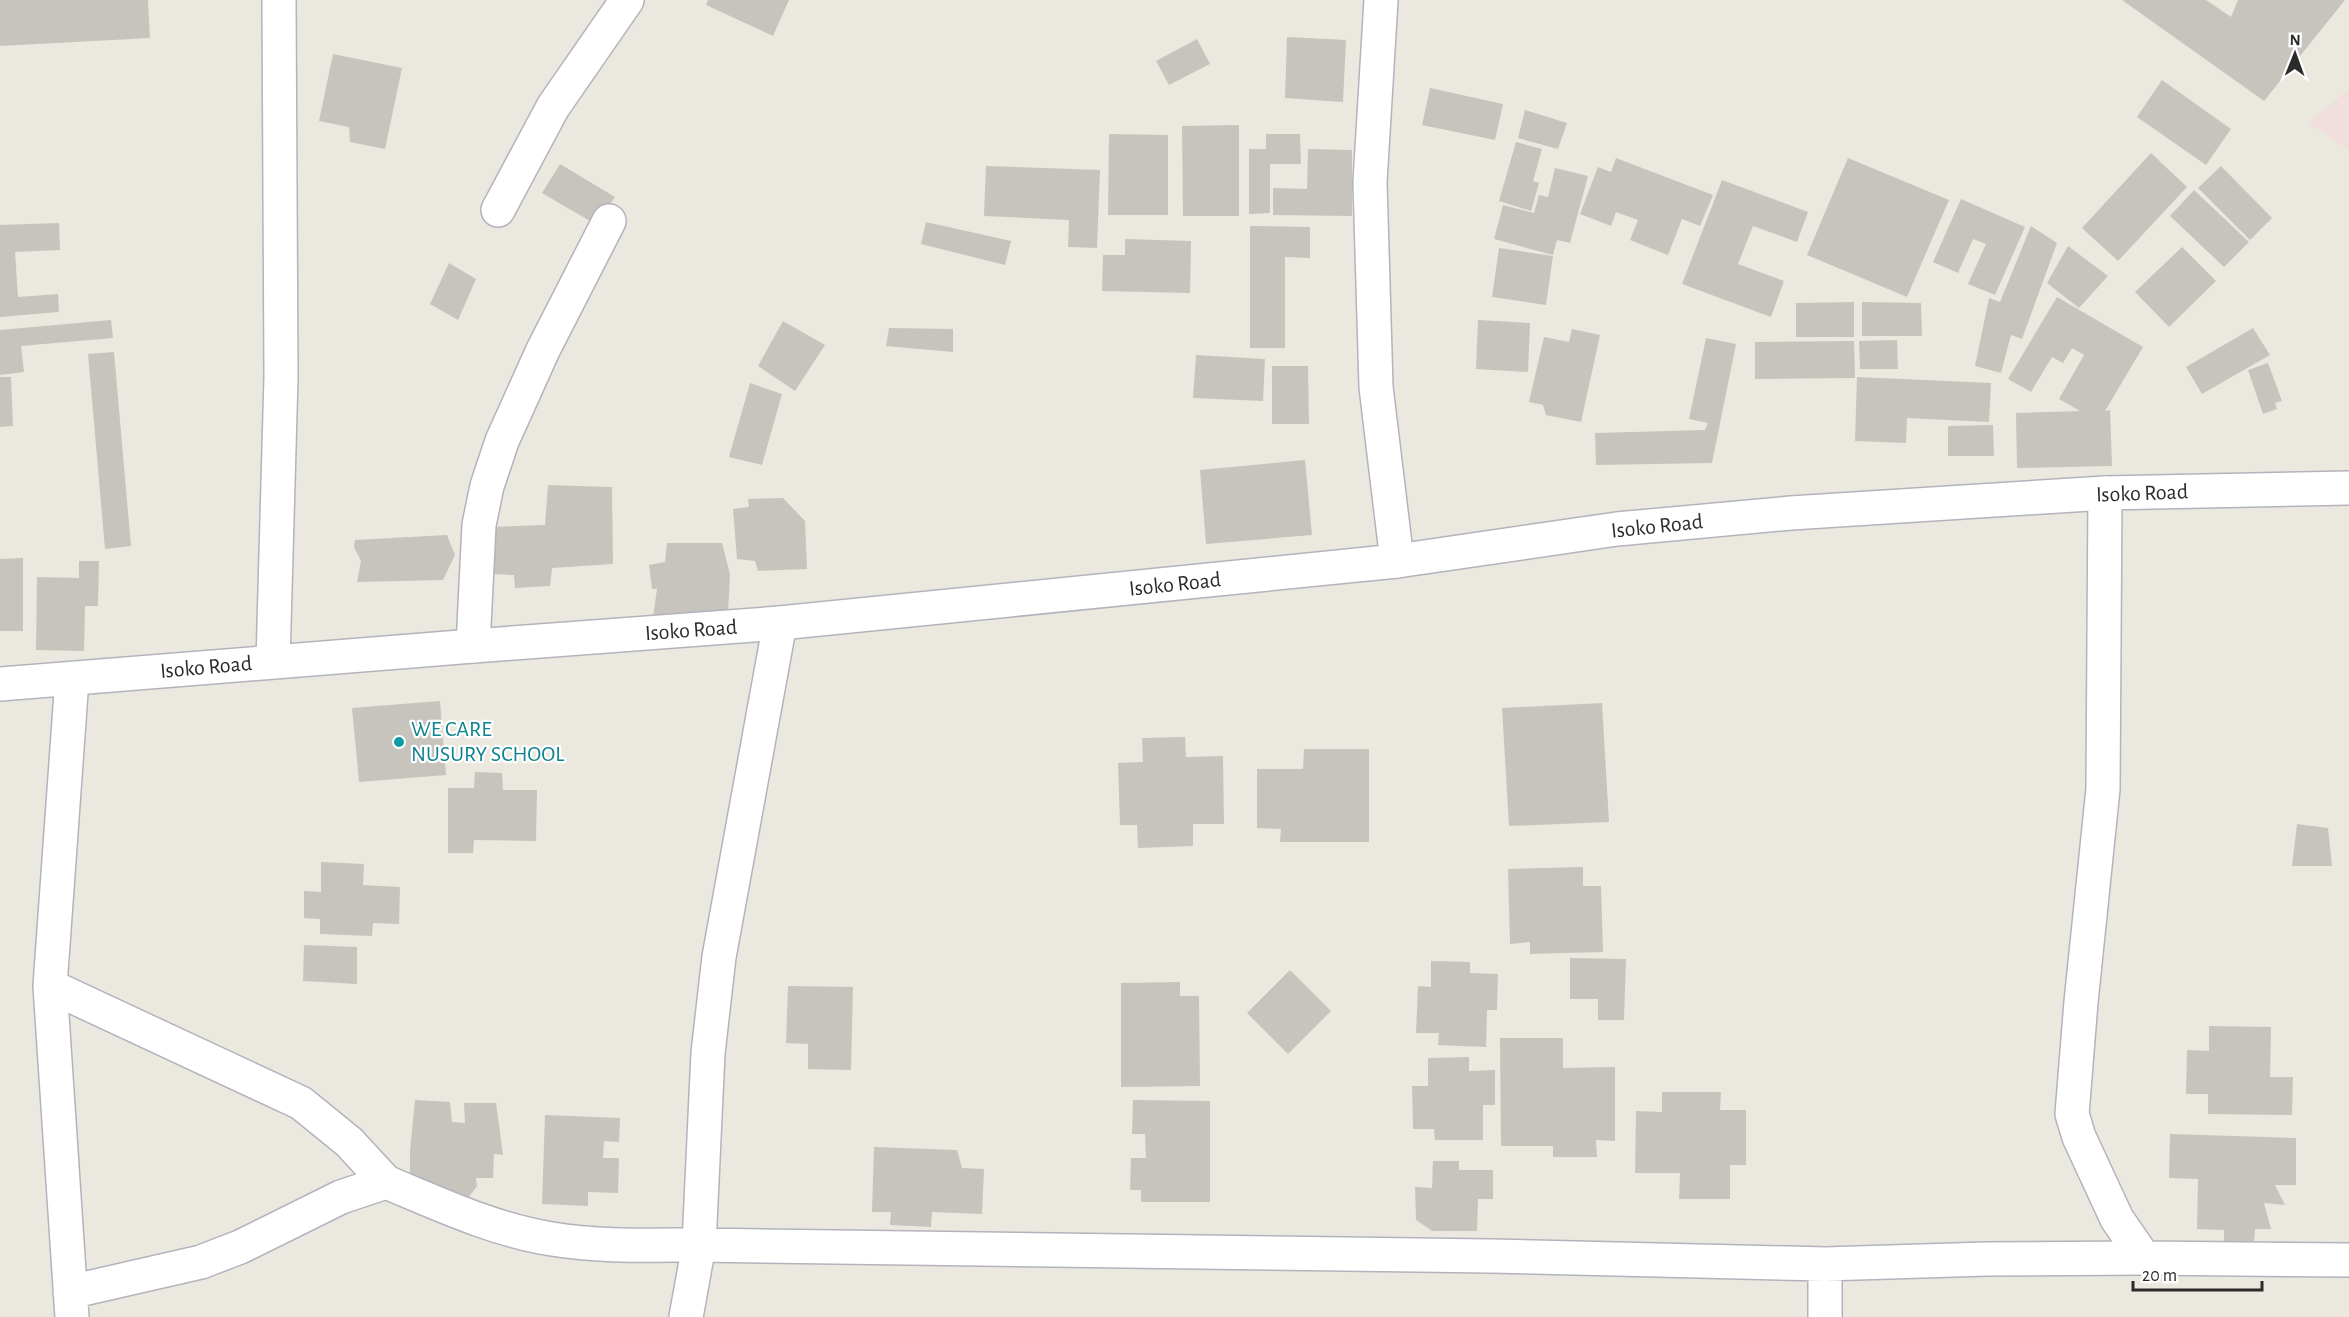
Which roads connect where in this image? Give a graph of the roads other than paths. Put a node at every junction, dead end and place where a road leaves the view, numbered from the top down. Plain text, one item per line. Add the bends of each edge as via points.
1 (279, 0) edge
2 (627, 0) edge
3 (1381, 0) edge
4 (498, 210) dead end
5 (609, 221) dead end
6 (2349, 488) edge
7 (2105, 493) junction
8 (1397, 561) junction
9 (780, 623) junction
10 (473, 646) junction
11 (273, 662) junction
12 (72, 678) junction
13 (0, 684) edge
14 (50, 986) junction
15 (386, 1182) junction
16 (699, 1245) junction
17 (2144, 1258) junction
18 (2349, 1260) edge
19 (1825, 1264) junction
20 (71, 1304) edge
21 (687, 1317) edge
22 (1825, 1317) edge

1 - 11 street via 280,377
2 - 4 street via 553,107
3 - 8 street via 1370,182 1376,387
5 - 10 street via 543,350 502,441 487,486 479,525
6 - 7 street, Isoko Road
7 - 8 street, Isoko Road via 1791,513 1617,530
7 - 17 street via 2103,789 2072,1114 2117,1219
8 - 9 street, Isoko Road
9 - 10 street, Isoko Road
9 - 16 street via 719,957 708,1053
10 - 11 street, Isoko Road
11 - 12 street, Isoko Road
12 - 13 street, Isoko Road
12 - 14 street
14 - 15 street via 301,1103 349,1142
14 - 20 street
15 - 16 street via 452,1210 551,1239 620,1245
15 - 20 street via 341,1197 240,1247
16 - 19 street
16 - 21 street
17 - 18 street
17 - 19 street
19 - 22 street

